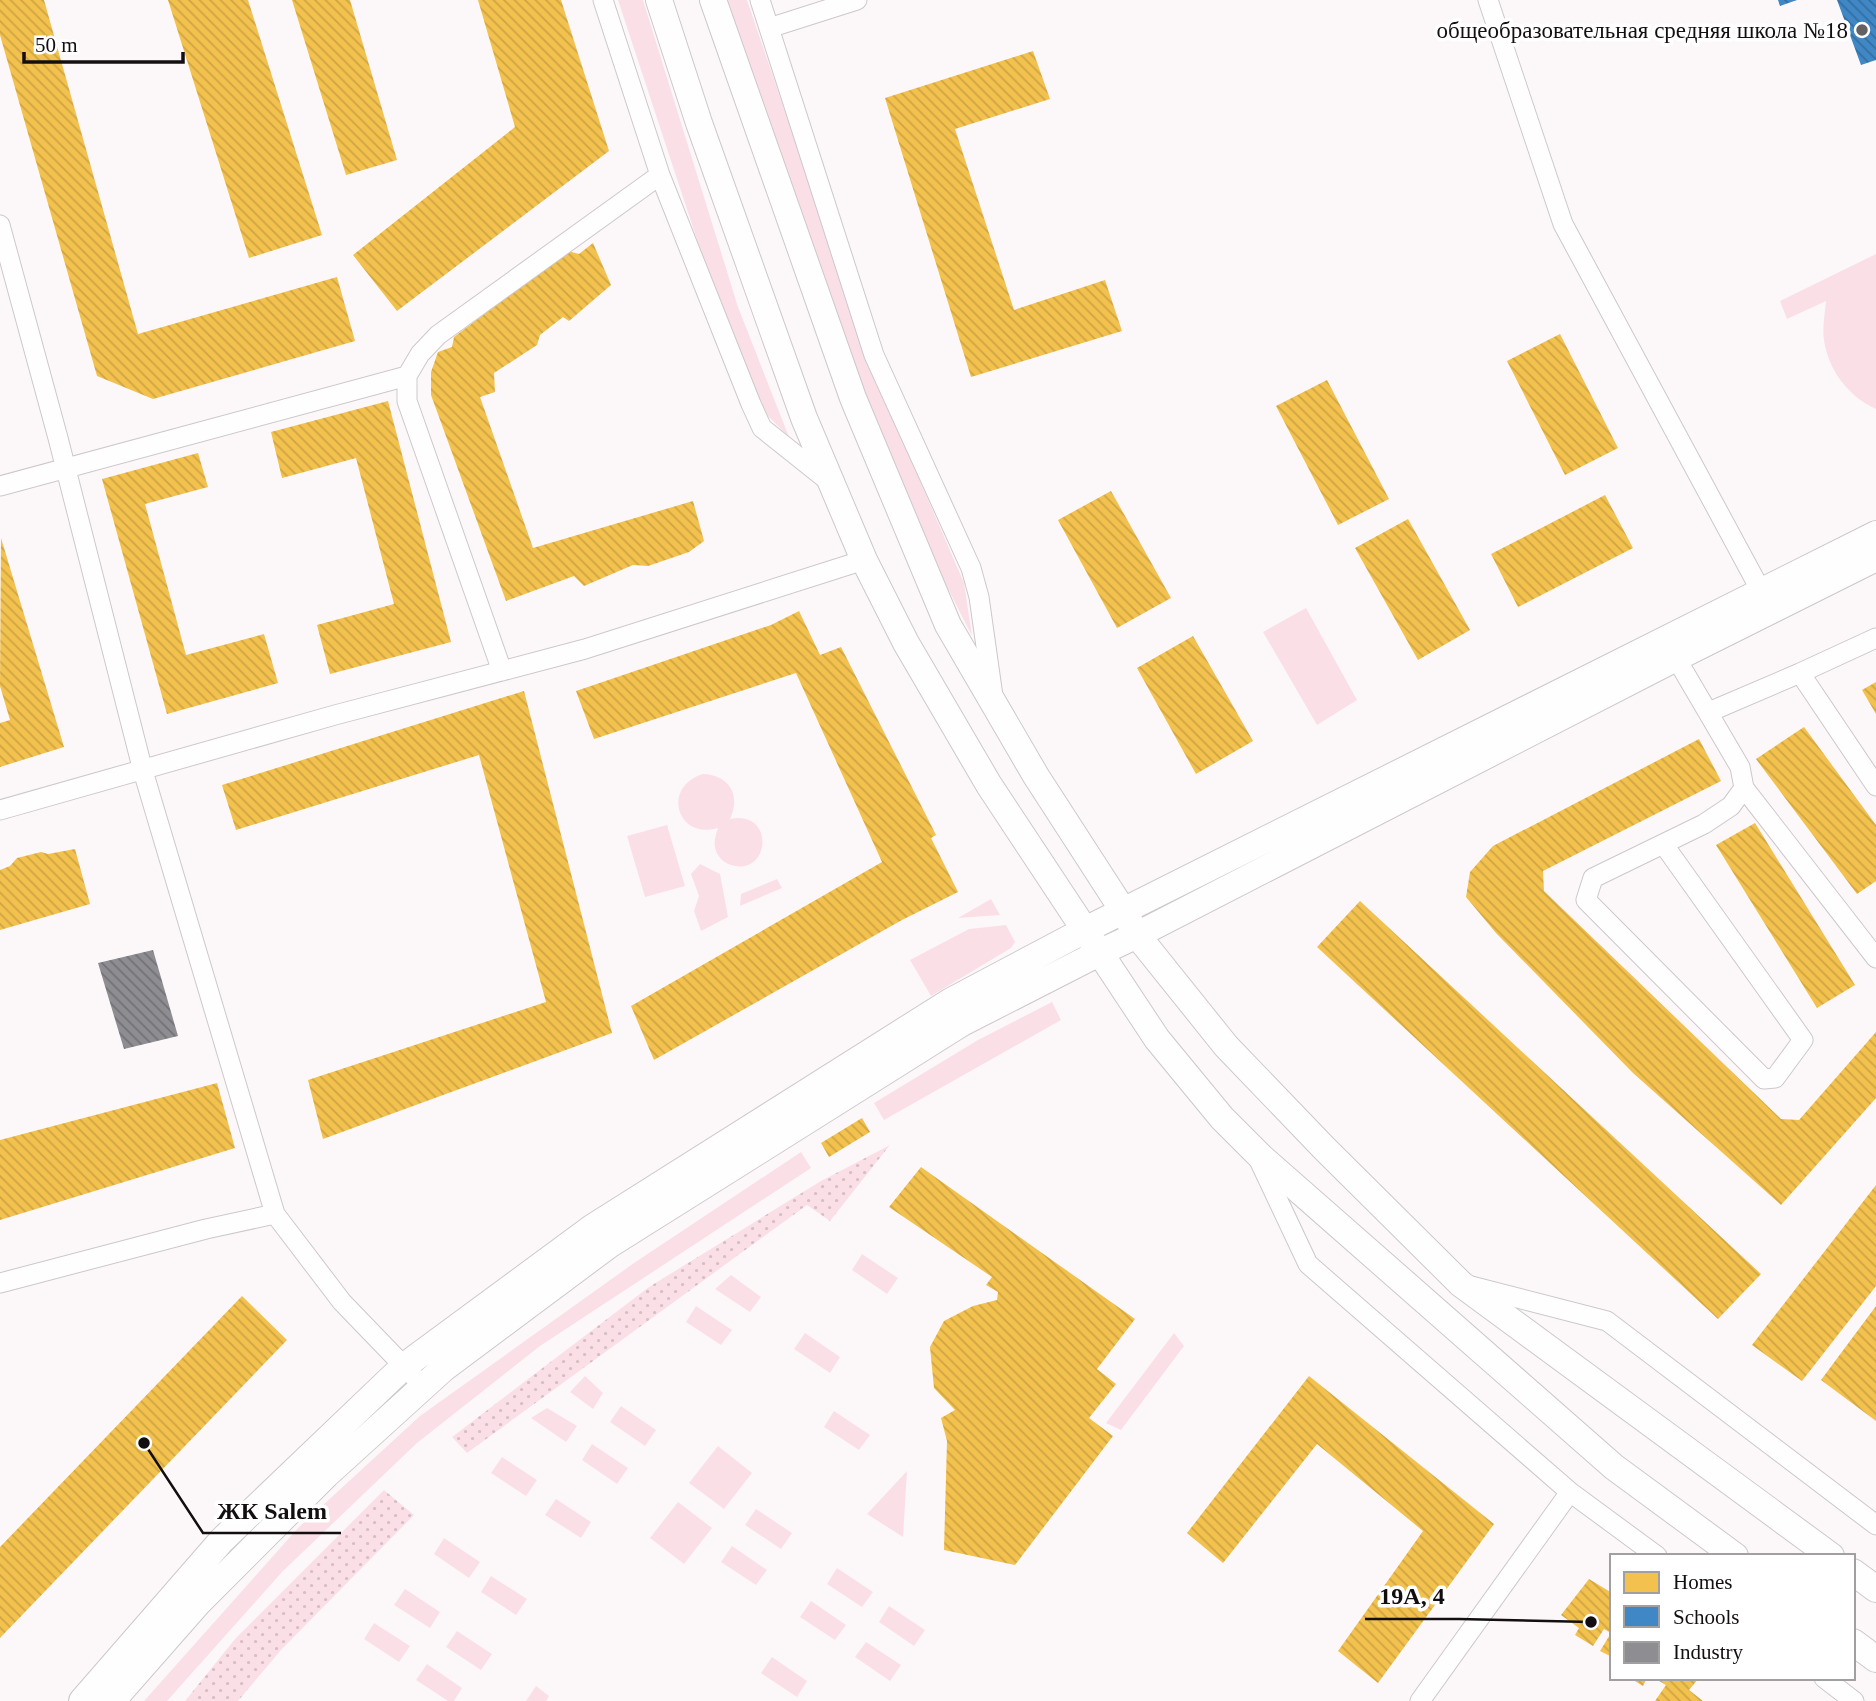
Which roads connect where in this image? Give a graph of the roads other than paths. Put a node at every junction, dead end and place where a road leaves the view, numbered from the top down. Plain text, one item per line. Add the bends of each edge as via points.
1 (603, 0) edge
2 (659, 0) edge
3 (713, 0) edge
4 (760, 0) edge
5 (857, 0) edge
6 (1488, 0) edge
7 (769, 28) junction
8 (660, 175) junction
9 (0, 225) edge
10 (407, 376) junction
11 (65, 468) junction
12 (834, 485) junction
13 (0, 486) edge
14 (1876, 534) edge
15 (1876, 558) edge
16 (864, 560) junction
17 (1761, 591) junction
18 (1876, 638) edge
19 (1676, 658) junction
20 (502, 671) junction
21 (1800, 673) junction
22 (994, 704) junction
23 (1709, 712) junction
24 (143, 771) junction
25 (1874, 778) edge
26 (1744, 788) junction
27 (0, 810) edge
28 (1664, 845) junction
29 (1124, 912) junction
30 (1085, 930) junction
31 (1137, 935) junction
32 (1101, 951) junction
33 (1876, 958) edge
34 (1255, 1151) junction
35 (275, 1214) junction
36 (0, 1283) edge
37 (1461, 1284) junction
38 (403, 1367) junction
39 (424, 1387) junction
40 (1570, 1492) junction
41 (1876, 1525) edge
42 (1654, 1554) edge
43 (1732, 1554) edge
44 (1828, 1554) edge
45 (1855, 1573) edge
46 (1876, 1589) edge
47 (1855, 1643) edge
48 (1876, 1659) edge
49 (1828, 1680) edge
50 (82, 1701) edge
51 (112, 1701) edge
52 (1420, 1701) edge
53 (1854, 1701) edge

1 - 8 street
2 - 12 main road via 804,418
3 - 22 main road via 853,398 948,625
4 - 7 street
5 - 7 street
6 - 17 street via 1563,224
7 - 22 street via 874,355 971,568
8 - 10 street via 438,335
8 - 12 street via 762,428
9 - 11 street
10 - 11 street
10 - 20 street via 407,401
11 - 13 street
11 - 24 street
12 - 16 main road
14 - 17 main road
15 - 19 main road
16 - 20 street
16 - 30 main road via 906,643 989,785
17 - 29 main road
18 - 21 street
19 - 23 street
19 - 31 main road
20 - 24 street
21 - 23 street
21 - 25 street
22 - 29 main road
23 - 26 street via 1740,767
24 - 27 street
24 - 35 street
26 - 28 street via 1731,806
26 - 33 street
28 - 28 street via 1593,878 1586,900 1764,1079 1775,1078 1803,1040
29 - 30 main road
29 - 31 main road
30 - 32 main road
30 - 38 main road via 951,1001 593,1227
31 - 32 main road
31 - 37 main road via 1226,1046
32 - 34 main road via 1157,1039
32 - 39 main road via 962,1023 610,1245
34 - 40 street via 1308,1264
34 - 43 main road via 1614,1467
35 - 36 street
35 - 38 street via 342,1302
37 - 41 street via 1607,1321
37 - 44 main road
38 - 39 street
38 - 50 main road via 222,1540
39 - 51 main road via 326,1475 219,1582
40 - 42 street
40 - 52 street
45 - 46 main road
47 - 48 main road
49 - 53 street

